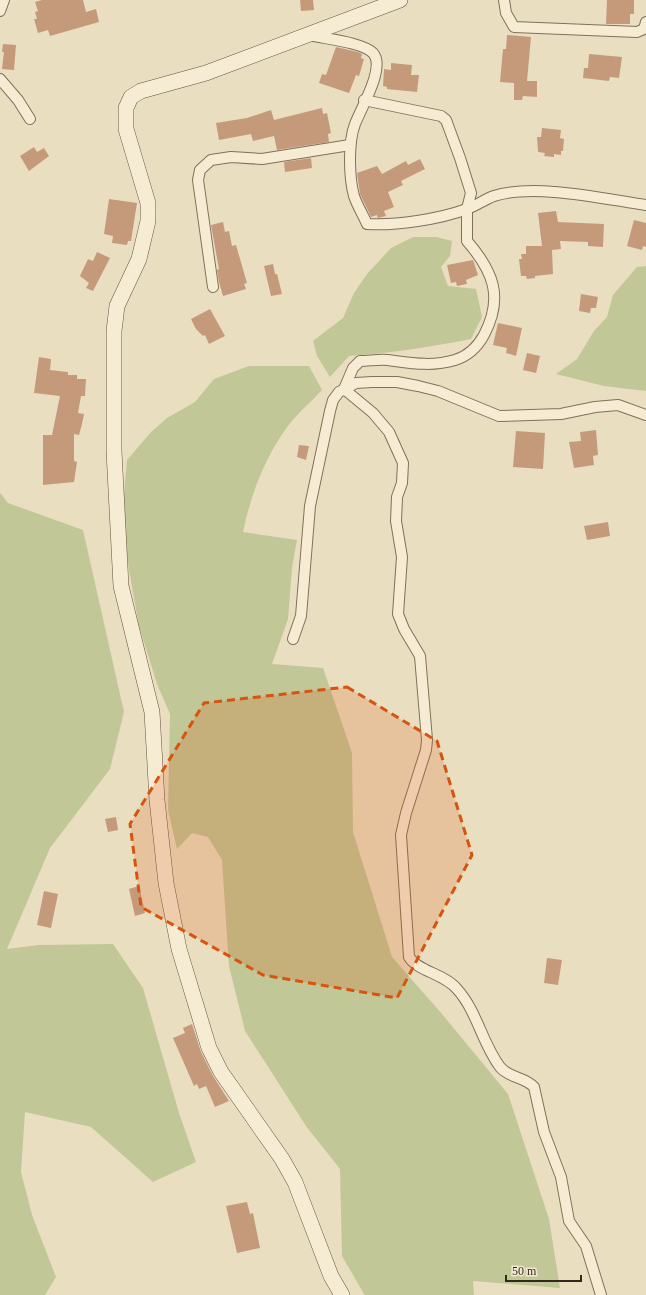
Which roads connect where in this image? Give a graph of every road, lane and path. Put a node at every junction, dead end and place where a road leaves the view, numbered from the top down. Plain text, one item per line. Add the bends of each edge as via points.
1 (4, 0) edge
2 (400, 0) edge
3 (504, 0) edge
4 (0, 11) edge
5 (646, 22) edge
6 (306, 34) junction
7 (0, 79) edge
8 (364, 100) junction
9 (30, 119) dead end
10 (350, 145) junction
11 (646, 205) edge
12 (467, 209) junction
13 (214, 287) dead end
14 (344, 389) junction
15 (646, 414) edge
16 (293, 639) dead end
17 (342, 1295) edge
18 (601, 1295) edge

1 - 4 street
2 - 6 main road
3 - 5 street via 506,13 514,27 637,32 644,28
6 - 8 street via 365,47 374,54 378,65
6 - 17 main road via 206,73 141,90 131,97 126,113 126,129 148,202 148,221 139,259 116,306 114,451 121,586 152,712 157,800 166,883 181,956 209,1048 221,1072 282,1159 295,1182 331,1276
7 - 9 street
8 - 10 street via 354,125
8 - 12 street via 441,116 446,120 471,193
10 - 12 street via 354,196 368,224 385,225
10 - 13 street via 262,159 211,160 200,170 198,180
11 - 12 street via 584,195 534,191 494,196
12 - 14 street via 467,241 481,258 495,292 496,302 492,318 477,347 456,360 434,364 409,364 386,360 360,361 353,368
14 - 15 street via 356,383 397,382 438,391 499,416 561,414 595,406 618,405
14 - 16 street via 333,400 310,506 301,616
14 - 18 street via 373,413 389,432 403,463 396,521 402,557 398,614 404,630 420,656 427,740 401,835 409,958 414,964 448,980 457,988 472,1010 482,1035 500,1067 506,1073 534,1087 544,1132 561,1176 569,1221 586,1246

